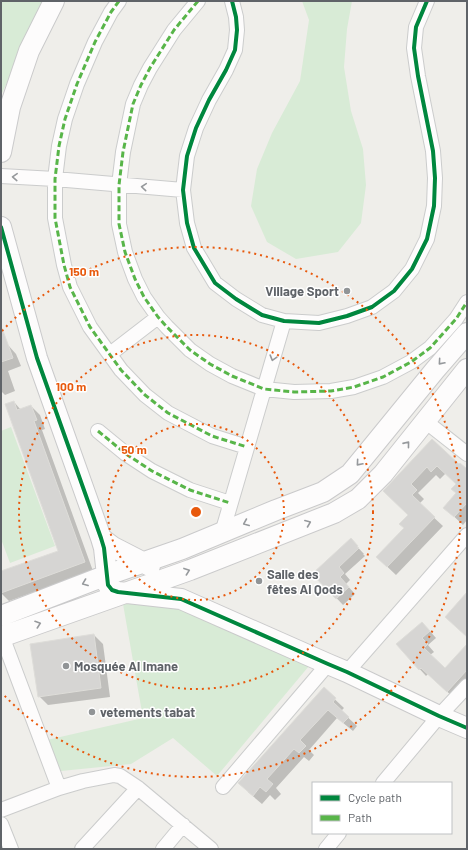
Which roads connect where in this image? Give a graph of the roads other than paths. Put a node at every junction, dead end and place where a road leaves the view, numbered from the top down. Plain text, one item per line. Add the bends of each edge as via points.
1 (54, 1) edge
2 (119, 1) edge
3 (198, 1) edge
4 (232, 1) edge
5 (426, 1) edge
6 (5, 106) edge
7 (1, 152) edge
8 (1, 176) edge
9 (55, 179) junction
10 (119, 184) junction
11 (183, 190) junction
12 (1, 228) edge
13 (467, 302) edge
14 (158, 317) junction
15 (284, 321) junction
16 (467, 333) edge
17 (110, 354) junction
18 (467, 369) edge
19 (264, 389) junction
20 (425, 421) junction
21 (98, 431) dead end
22 (247, 447) junction
23 (467, 454) edge
24 (230, 503) junction
25 (222, 533) junction
26 (467, 535) edge
27 (101, 538) junction
28 (144, 563) junction
29 (107, 575) junction
30 (164, 579) junction
31 (126, 592) junction
32 (181, 599) junction
33 (1, 616) edge
34 (2, 637) edge
35 (328, 664) junction
36 (347, 672) junction
37 (467, 686) edge
38 (439, 716) junction
39 (467, 728) edge
40 (384, 782) edge
41 (223, 787) dead end
42 (59, 788) junction
43 (138, 788) junction
44 (1, 810) edge
45 (1, 824) edge
46 (183, 825) junction
47 (338, 834) edge
48 (11, 849) edge
49 (82, 849) edge
50 (163, 849) edge
51 (211, 849) edge
52 (326, 849) edge

1 - 6 street
2 - 9 street via 95,42 77,84 65,119
3 - 10 street via 174,30 141,85 133,104
4 - 11 street via 237,30 235,50 196,128 187,156
5 - 15 street via 416,27 414,48 433,151 435,178 434,206 427,239 412,269 394,291 372,307 319,323
6 - 7 street
9 -> 8 street
9 - 10 street
9 - 17 street via 55,218 70,286 90,327
11 -> 10 street
10 - 14 street via 119,224 125,252 141,291
11 - 15 street via 186,222 194,248 215,283 262,315
12 - 27 street via 38,358
13 - 19 street via 456,319 430,348 383,377 354,387 331,390 294,392
14 - 17 street
14 - 19 street via 190,350 210,364
15 -> 19 street
16 -> 25 street via 350,474 323,492
17 - 22 street via 121,370 145,395 168,413 212,436
18 - 20 street
19 - 22 street
20 - 23 street
30 -> 20 street via 334,513 358,499 383,474
21 - 24 street via 152,471 190,490
22 - 24 street
24 - 25 street
25 - 28 street
26 - 36 street
27 - 28 street
27 - 29 street
28 - 29 street
28 - 30 street
29 - 31 street via 106,580 112,590
29 -> 33 street
30 - 31 street
30 - 32 street
31 - 32 street
34 -> 31 street
32 - 35 street
34 - 42 street
35 - 36 street
35 - 41 street
36 - 38 street
37 - 38 street
38 - 39 street
38 - 40 street
42 - 43 street via 114,775
42 - 44 street
43 - 46 street
43 - 49 street
45 - 48 street
46 - 50 street
46 - 51 street
47 - 52 street

